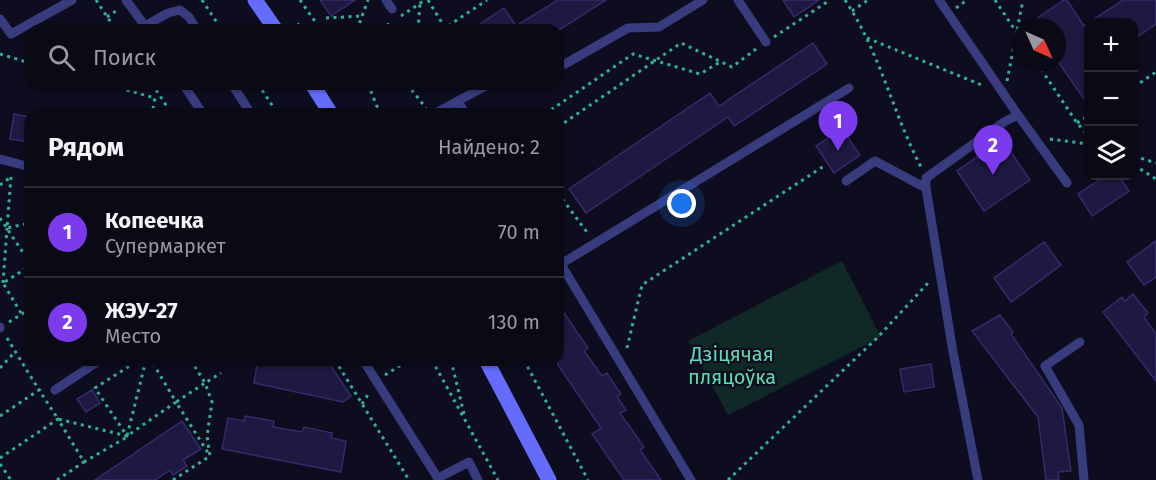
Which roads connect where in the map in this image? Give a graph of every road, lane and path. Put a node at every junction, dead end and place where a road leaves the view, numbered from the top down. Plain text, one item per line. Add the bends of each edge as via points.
1 (72, 0) edge
2 (96, 0) edge
3 (126, 0) edge
4 (201, 0) edge
5 (255, 0) edge
6 (300, 0) edge
7 (368, 0) edge
8 (386, 0) edge
9 (428, 0) edge
10 (487, 0) edge
11 (703, 0) edge
12 (738, 0) edge
13 (830, 0) edge
14 (845, 0) edge
15 (851, 0) edge
16 (868, 0) edge
17 (939, 0) edge
18 (995, 0) edge
19 (1023, 0) edge
20 (420, 3) dead end
21 (392, 9) dead end
22 (852, 10) junction
23 (362, 16) junction
24 (326, 18) dead end
25 (1020, 18) edge
26 (0, 19) edge
27 (302, 22) dead end
28 (28, 24) edge
29 (112, 24) edge
30 (143, 24) edge
31 (152, 24) edge
32 (193, 24) edge
33 (218, 24) edge
34 (272, 24) edge
35 (299, 24) edge
36 (317, 24) edge
37 (359, 24) edge
38 (418, 24) edge
39 (441, 24) edge
40 (451, 24) edge
41 (24, 26) edge
42 (1012, 26) edge
43 (867, 38) junction
44 (766, 42) junction
45 (0, 54) edge
46 (1012, 59) edge
47 (24, 61) edge
48 (656, 61) junction
49 (720, 62) junction
50 (564, 64) edge
51 (1043, 72) edge
52 (1156, 72) edge
53 (1138, 84) edge
54 (849, 88) dead end
55 (126, 90) edge
56 (156, 90) edge
57 (187, 90) edge
58 (236, 90) edge
59 (262, 90) edge
60 (316, 90) edge
61 (370, 90) edge
62 (412, 90) edge
63 (479, 90) edge
64 (1005, 95) junction
65 (458, 102) junction
66 (153, 108) edge
67 (168, 108) edge
68 (199, 108) edge
69 (247, 108) edge
70 (274, 108) edge
71 (327, 108) edge
72 (378, 108) edge
73 (428, 108) edge
74 (446, 108) edge
75 (462, 108) edge
76 (554, 108) edge
77 (1018, 115) junction
78 (1084, 119) edge
79 (564, 123) edge
80 (1077, 123) junction
81 (1084, 130) edge
82 (1033, 136) junction
83 (1084, 143) edge
84 (1138, 157) edge
85 (0, 159) edge
86 (1156, 163) edge
87 (24, 165) edge
88 (824, 166) dead end
89 (1138, 168) edge
90 (926, 178) junction
91 (1156, 179) edge
92 (846, 181) dead end
93 (1067, 183) dead end
94 (0, 185) edge
95 (926, 188) junction
96 (564, 200) edge
97 (0, 218) edge
98 (24, 224) edge
99 (0, 226) edge
100 (7, 228) junction
101 (595, 243) junction
102 (24, 255) edge
103 (564, 259) edge
104 (24, 268) edge
105 (564, 268) edge
106 (940, 270) junction
107 (3, 283) junction
108 (22, 314) joint
109 (0, 327) edge
110 (1080, 342) dead end
111 (15, 352) junction
112 (91, 366) edge
113 (130, 366) edge
114 (146, 366) edge
115 (152, 366) edge
116 (195, 366) edge
117 (220, 366) edge
118 (339, 366) edge
119 (367, 366) edge
120 (435, 366) edge
121 (452, 366) edge
122 (489, 366) edge
123 (527, 366) edge
124 (623, 366) junction
125 (0, 368) edge
126 (205, 382) junction
127 (39, 390) junction
128 (55, 390) dead end
129 (176, 402) junction
130 (0, 416) edge
131 (465, 417) junction
132 (58, 419) junction
133 (127, 436) junction
134 (210, 456) junction
135 (0, 458) edge
136 (84, 462) junction
137 (0, 464) edge
138 (439, 479) edge
139 (11, 480) edge
140 (57, 480) edge
141 (173, 480) edge
142 (409, 480) edge
143 (477, 480) edge
144 (498, 480) edge
145 (549, 480) edge
146 (588, 480) edge
147 (691, 480) edge
148 (728, 480) edge
149 (978, 480) edge
150 (1084, 480) edge

1 - 28 lane
2 - 29 path
3 - 30 lane
4 - 33 path
5 - 34 main road
6 - 36 path
7 - 23 path
8 - 21 lane
9 - 39 path
10 - 40 path
11 - 50 lane via 658,27 628,28
12 - 44 lane
13 - 44 path
14 - 22 path
15 - 22 path
16 - 22 path
17 - 64 lane
18 - 42 path
19 - 25 path
20 - 38 path
22 - 43 path
23 - 24 path
23 - 37 path
26 - 41 lane via 10,34
27 - 35 path
31 - 32 lane via 180,10
43 - 64 path
43 - 90 path via 907,141
44 - 49 path via 732,67
45 - 47 path
46 - 64 path
48 - 49 path via 700,74
48 - 49 path via 681,43
48 - 76 path via 633,54
48 - 79 path
51 - 80 path
52 - 53 path
54 - 101 lane
55 - 66 path via 155,98
56 - 67 path
57 - 68 lane
58 - 69 lane
59 - 70 path
60 - 71 main road
61 - 72 path
62 - 73 path
63 - 65 lane
64 - 77 lane
65 - 74 lane
65 - 75 lane
77 - 82 lane
77 - 90 lane
78 - 80 path
80 - 81 path
82 - 83 path
82 - 93 lane
84 - 86 path
85 - 87 lane
88 - 124 path via 642,285
89 - 91 path
90 - 95 lane
92 - 95 lane via 875,161
94 - 100 path via 11,177
95 - 106 lane
96 - 101 path
97 - 100 path
98 - 100 path
99 - 100 path
100 - 102 path
100 - 107 path
101 - 103 lane
104 - 107 path
105 - 124 lane
106 - 148 path via 877,338
106 - 149 lane
107 - 108 path
108 - 109 path
109 - 111 path
110 - 150 lane via 1045,366 1079,425
111 - 125 path
111 - 127 path
112 - 128 lane
113 - 133 path via 95,388
114 - 133 path
115 - 129 path
116 - 126 path
117 - 126 path via 222,372
118 - 142 path
119 - 138 lane
120 - 131 path
121 - 131 path
122 - 145 main road
123 - 146 path
124 - 147 lane
126 - 129 path
126 - 134 path via 212,402 207,436
127 - 130 path
127 - 132 path
129 - 133 path
129 - 134 path
131 - 144 path
132 - 133 path
132 - 135 path
132 - 136 path
133 - 136 path
134 - 141 path
136 - 140 path
137 - 139 path
138 - 143 lane via 469,462

